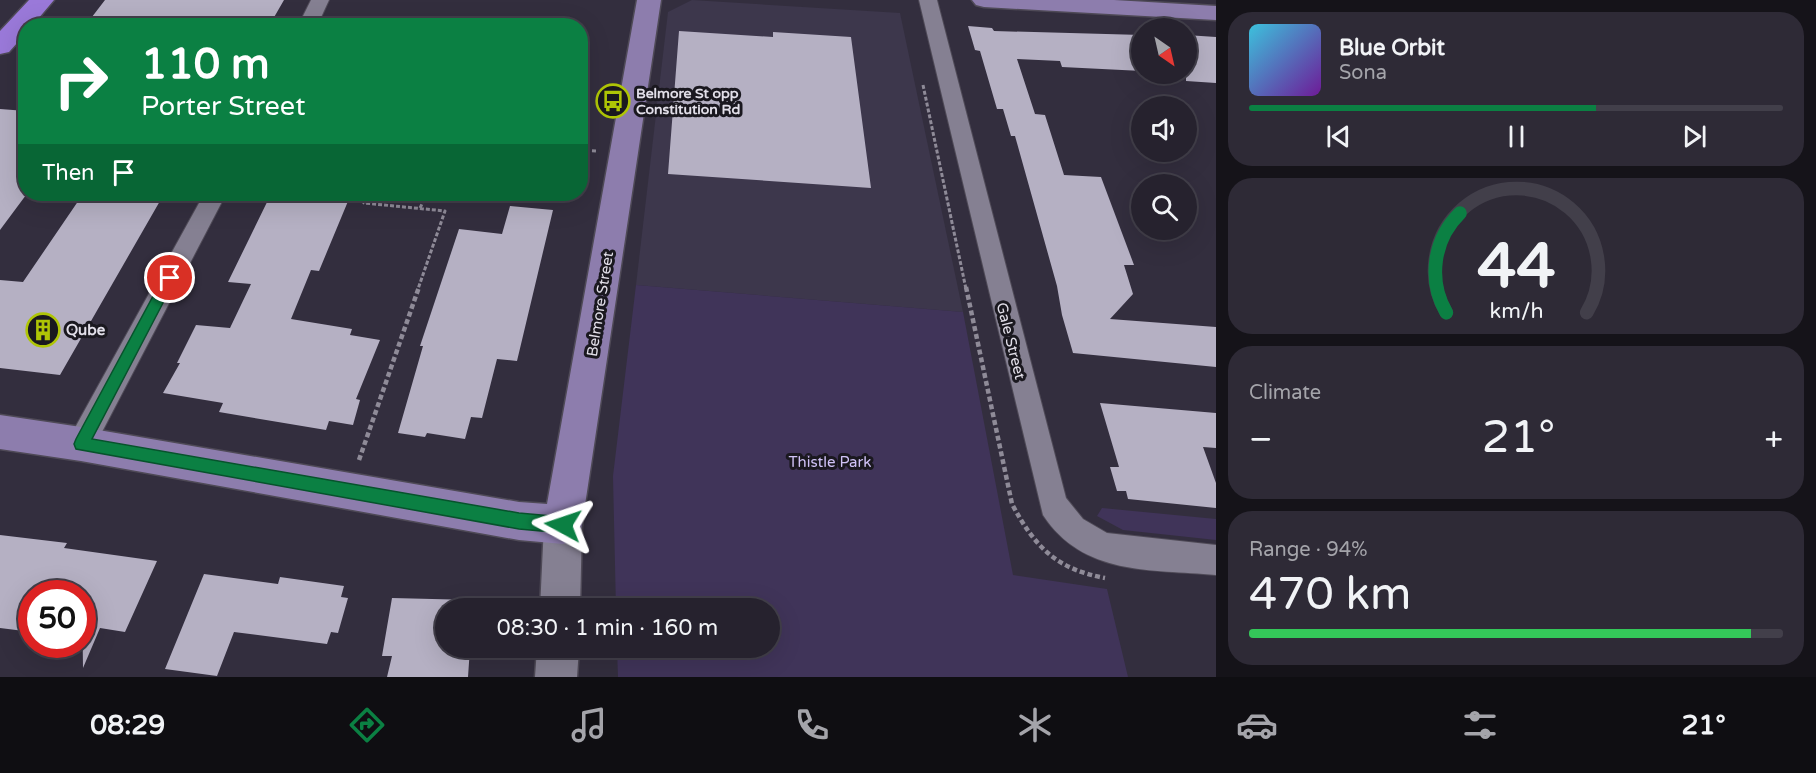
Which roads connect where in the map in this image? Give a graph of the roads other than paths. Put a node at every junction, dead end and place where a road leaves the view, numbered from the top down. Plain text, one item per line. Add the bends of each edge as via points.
1 (14, 0) edge
2 (42, 0) edge
3 (320, 0) edge
4 (649, 0) edge
5 (928, 0) edge
6 (984, 0) edge
7 (1151, 5) edge
8 (1216, 13) edge
9 (0, 15) edge
10 (26, 18) edge
11 (311, 18) edge
12 (18, 26) edge
13 (0, 46) edge
14 (211, 201) edge
15 (0, 432) edge
16 (81, 444) junction
17 (563, 525) junction
18 (1216, 560) edge
19 (560, 598) edge
20 (557, 658) edge
21 (556, 677) edge

1 - 9 highway
2 - 10 highway
3 - 11 street
4 - 17 main road, Belmore Street
5 - 18 street, Gale Street via 1053,506 1071,530 1104,549
6 - 7 main road
7 - 8 main road
12 - 13 highway
14 - 16 street
15 - 16 main road
16 - 17 main road via 519,521
17 - 19 street, Belmore Street
20 - 21 street

